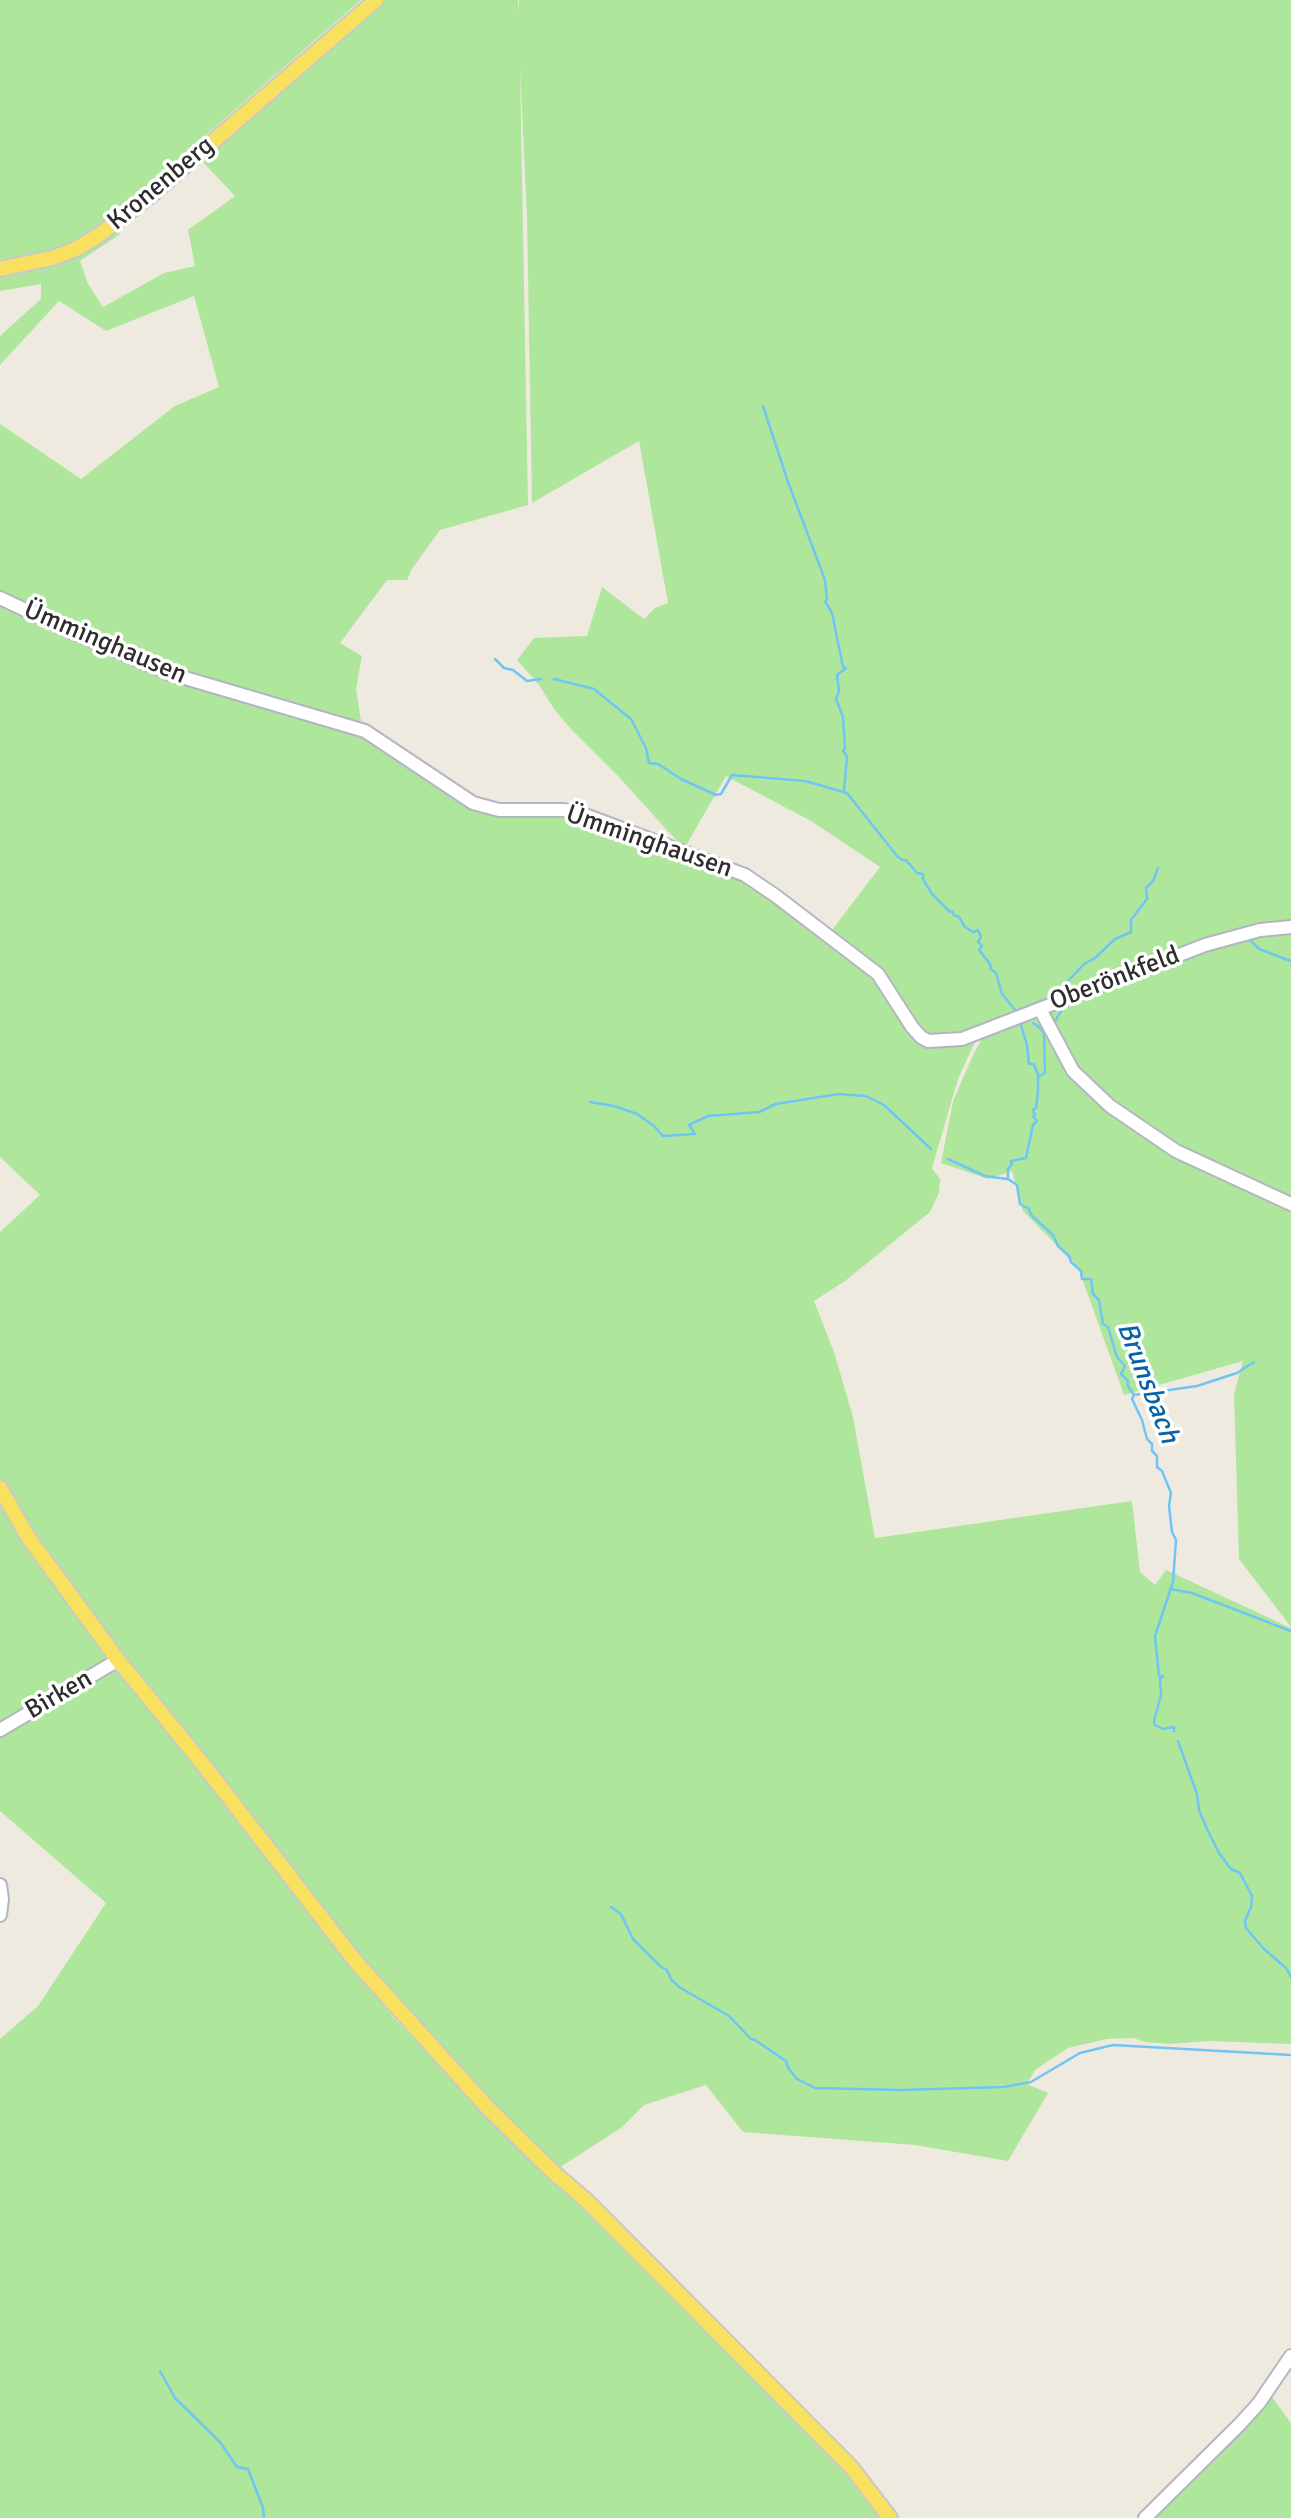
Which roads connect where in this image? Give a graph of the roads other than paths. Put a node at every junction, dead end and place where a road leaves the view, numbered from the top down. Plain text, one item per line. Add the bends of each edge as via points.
1 (376, 0) edge
2 (0, 269) edge
3 (0, 597) edge
4 (1291, 927) edge
5 (1040, 1009) junction
6 (942, 1042) joint
7 (1291, 1204) edge
8 (0, 1488) edge
9 (118, 1660) junction
10 (0, 1731) edge
11 (0, 1885) edge
12 (0, 1915) edge
13 (1291, 2356) edge
14 (890, 2518) edge
15 (1145, 2518) edge

1 - 2 main road, Kronenberg via 99,235 52,258
3 - 6 street, Ümminghausen via 168,673 365,731 473,803 499,810 580,813 746,875 871,969 921,1037
4 - 5 street, Oberönkfeld via 1205,945
5 - 6 street, Oberönkfeld via 962,1039
5 - 7 street via 1073,1071 1110,1106 1176,1151
8 - 9 main road via 28,1537
9 - 10 street, Birken
9 - 14 main road via 391,2002 487,2107 851,2467
11 - 12 street
13 - 15 street via 1253,2410

